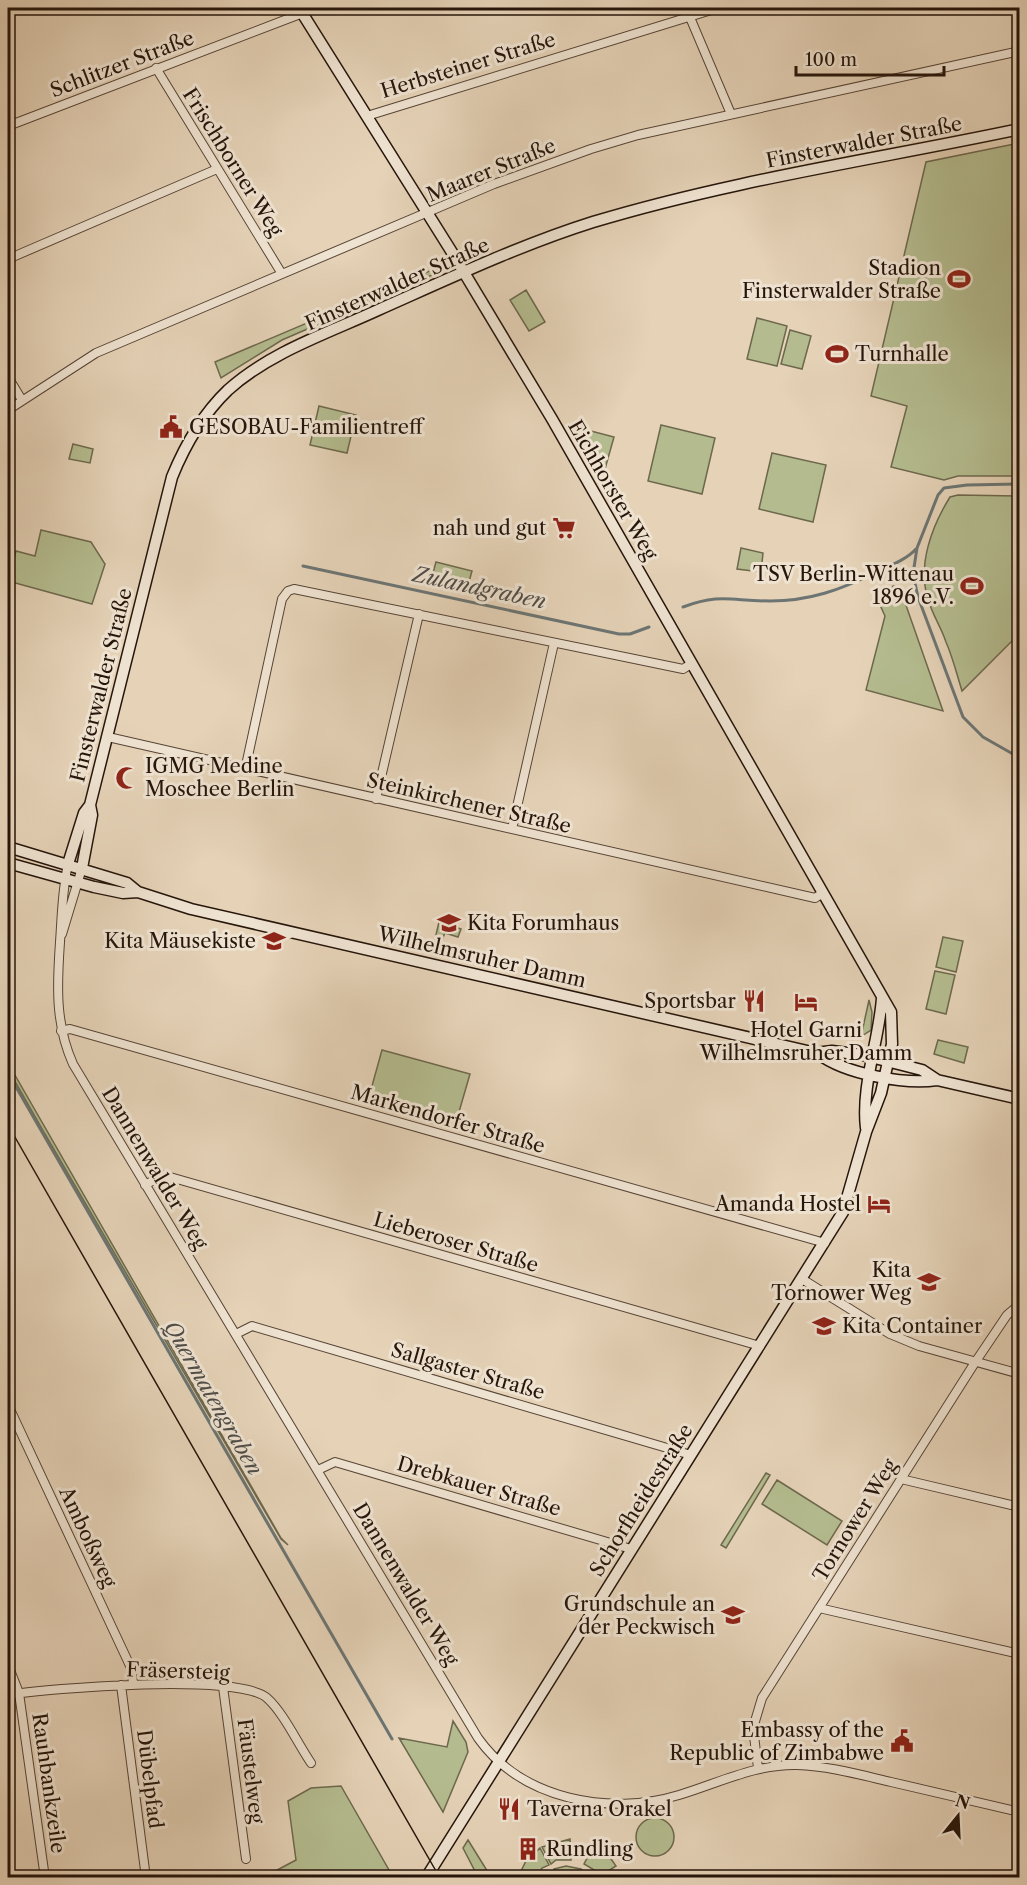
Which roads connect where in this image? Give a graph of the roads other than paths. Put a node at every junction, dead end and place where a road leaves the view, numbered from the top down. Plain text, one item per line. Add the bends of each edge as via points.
1 (316, 8) edge
2 (718, 8) edge
3 (300, 10) edge
4 (687, 11) edge
5 (1020, 51) edge
6 (156, 68) junction
7 (731, 114) junction
8 (367, 116) junction
9 (8, 126) edge
10 (1020, 129) edge
11 (217, 169) junction
12 (428, 213) junction
13 (8, 259) edge
14 (282, 274) junction
15 (465, 274) junction
16 (8, 378) edge
17 (22, 400) junction
18 (8, 410) edge
19 (419, 615) junction
20 (554, 643) junction
21 (692, 664) junction
22 (108, 737) junction
23 (245, 770) junction
24 (376, 799) junction
25 (90, 805) junction
26 (512, 829) junction
27 (8, 847) edge
28 (8, 863) edge
29 (68, 864) junction
30 (82, 868) junction
31 (65, 879) junction
32 (78, 882) junction
33 (138, 892) junction
34 (823, 893) junction
35 (60, 942) junction
36 (882, 998) junction
37 (61, 1031) junction
38 (819, 1054) junction
39 (874, 1058) junction
40 (888, 1061) junction
41 (871, 1074) junction
42 (885, 1076) junction
43 (938, 1080) junction
44 (1020, 1099) edge
45 (866, 1132) junction
46 (145, 1185) junction
47 (825, 1243) junction
48 (802, 1279) junction
49 (1020, 1304) edge
50 (236, 1335) junction
51 (760, 1346) junction
52 (974, 1364) junction
53 (1020, 1374) edge
54 (8, 1405) edge
55 (691, 1455) junction
56 (318, 1470) junction
57 (901, 1479) junction
58 (1020, 1507) edge
59 (631, 1549) junction
60 (819, 1608) junction
61 (1020, 1654) edge
62 (8, 1665) edge
63 (121, 1685) junction
64 (133, 1685) junction
65 (223, 1687) junction
66 (19, 1693) junction
67 (8, 1695) edge
68 (498, 1760) junction
69 (311, 1763) dead end
70 (758, 1768) junction
71 (1020, 1812) edge
72 (246, 1859) dead end
73 (45, 1878) edge
74 (146, 1878) edge
75 (426, 1878) edge

1 - 3 street, Schlitzer Straße
2 - 4 street, Herbsteiner Straße
3 - 6 street, Schlitzer Straße
3 - 8 main road, Eichhorster Weg
4 - 7 street
4 - 8 street, Herbsteiner Straße
5 - 7 street, Maarer Straße
6 - 9 street, Schlitzer Straße
6 - 11 street, Frischborner Weg
7 - 12 street, Maarer Straße via 591,149
8 - 12 main road, Eichhorster Weg
10 - 15 main road, Finsterwalder Straße via 662,203 568,231
11 - 13 street
11 - 14 street, Frischborner Weg
12 - 14 street, Maarer Straße
12 - 15 main road, Eichhorster Weg
14 - 17 street, Maarer Straße via 96,353
15 - 21 main road, Eichhorster Weg
15 - 22 main road, Finsterwalder Straße via 282,354 227,391 208,413 172,477
16 - 17 street
17 - 18 street, Maarer Straße
19 - 20 street
19 - 23 street via 294,589 282,599
19 - 24 street
20 - 21 street via 683,669
20 - 26 street
21 - 34 main road, Eichhorster Weg
22 - 23 street, Steinkirchener Straße
22 - 25 main road, Finsterwalder Straße
23 - 24 street, Steinkirchener Straße
24 - 26 street, Steinkirchener Straße
25 - 29 main road, Finsterwalder Straße
25 - 30 main road, Finsterwalder Straße via 92,815
26 - 34 street, Steinkirchener Straße via 815,898
27 - 29 main road, Wilhelmsruher Damm
28 - 31 main road, Wilhelmsruher Damm
29 - 30 main road, Wilhelmsruher Damm
29 - 31 street, Dannenwalder Weg
30 - 32 street, Dannenwalder Weg
30 - 33 main road, Wilhelmsruher Damm via 127,883
31 - 32 main road, Wilhelmsruher Damm
31 - 35 street, Dannenwalder Weg via 60,897
32 - 33 main road, Wilhelmsruher Damm via 123,893
32 - 35 street, Dannenwalder Weg
33 - 38 main road, Wilhelmsruher Damm via 190,909
34 - 36 main road, Eichhorster Weg
35 - 37 street, Dannenwalder Weg via 57,970
36 - 39 main road
36 - 40 main road, Eichhorster Weg via 894,1026
37 - 46 street, Dannenwalder Weg via 73,1064
37 - 47 street, Markendorfer Straße via 81,1032
38 - 39 main road, Wilhelmsruher Damm via 832,1051
38 - 41 main road, Wilhelmsruher Damm via 831,1064
39 - 40 main road, Wilhelmsruher Damm
39 - 41 main road, Schorfheidestraße
40 - 42 main road, Eichhorster Weg
40 - 43 main road, Wilhelmsruher Damm via 922,1070
41 - 42 main road, Wilhelmsruher Damm
41 - 45 main road, Schorfheidestraße via 865,1105
42 - 43 main road, Wilhelmsruher Damm via 919,1083
42 - 45 main road, Schorfheidestraße
43 - 44 main road, Wilhelmsruher Damm
45 - 47 main road, Schorfheidestraße via 843,1212
46 - 50 street, Dannenwalder Weg
46 - 51 street, Lieberoser Straße via 164,1175
47 - 48 main road, Schorfheidestraße
48 - 51 main road, Schorfheidestraße
48 - 52 street via 890,1334
49 - 52 street, Tornower Weg via 1007,1315
50 - 55 street, Sallgaster Straße via 252,1326
50 - 56 street, Dannenwalder Weg
51 - 55 main road, Schorfheidestraße
52 - 53 street
52 - 57 street, Tornower Weg
54 - 64 street, Amboßweg via 132,1670
55 - 59 main road, Schorfheidestraße
56 - 59 street, Drebkauer Straße via 335,1462
56 - 68 street, Dannenwalder Weg via 478,1738
57 - 58 street
57 - 60 street, Tornower Weg
59 - 68 main road, Schorfheidestraße
60 - 61 street
60 - 70 street, Tornower Weg via 756,1713 753,1741
62 - 66 street, Rauhbankzeile
63 - 64 street, Fräsersteig
63 - 66 street, Fräsersteig
63 - 74 street, Dübelpfad
64 - 65 street, Fräsersteig
65 - 69 street, Fräsersteig via 266,1696
65 - 72 street, Fäustelweg
66 - 67 street, Fräsersteig
66 - 73 street, Rauhbankzeile
68 - 70 street, Dannenwalder Weg via 515,1774 550,1791 613,1805 650,1803
68 - 75 main road, Schorfheidestraße
70 - 71 street, Dannenwalder Weg via 798,1765 836,1770

